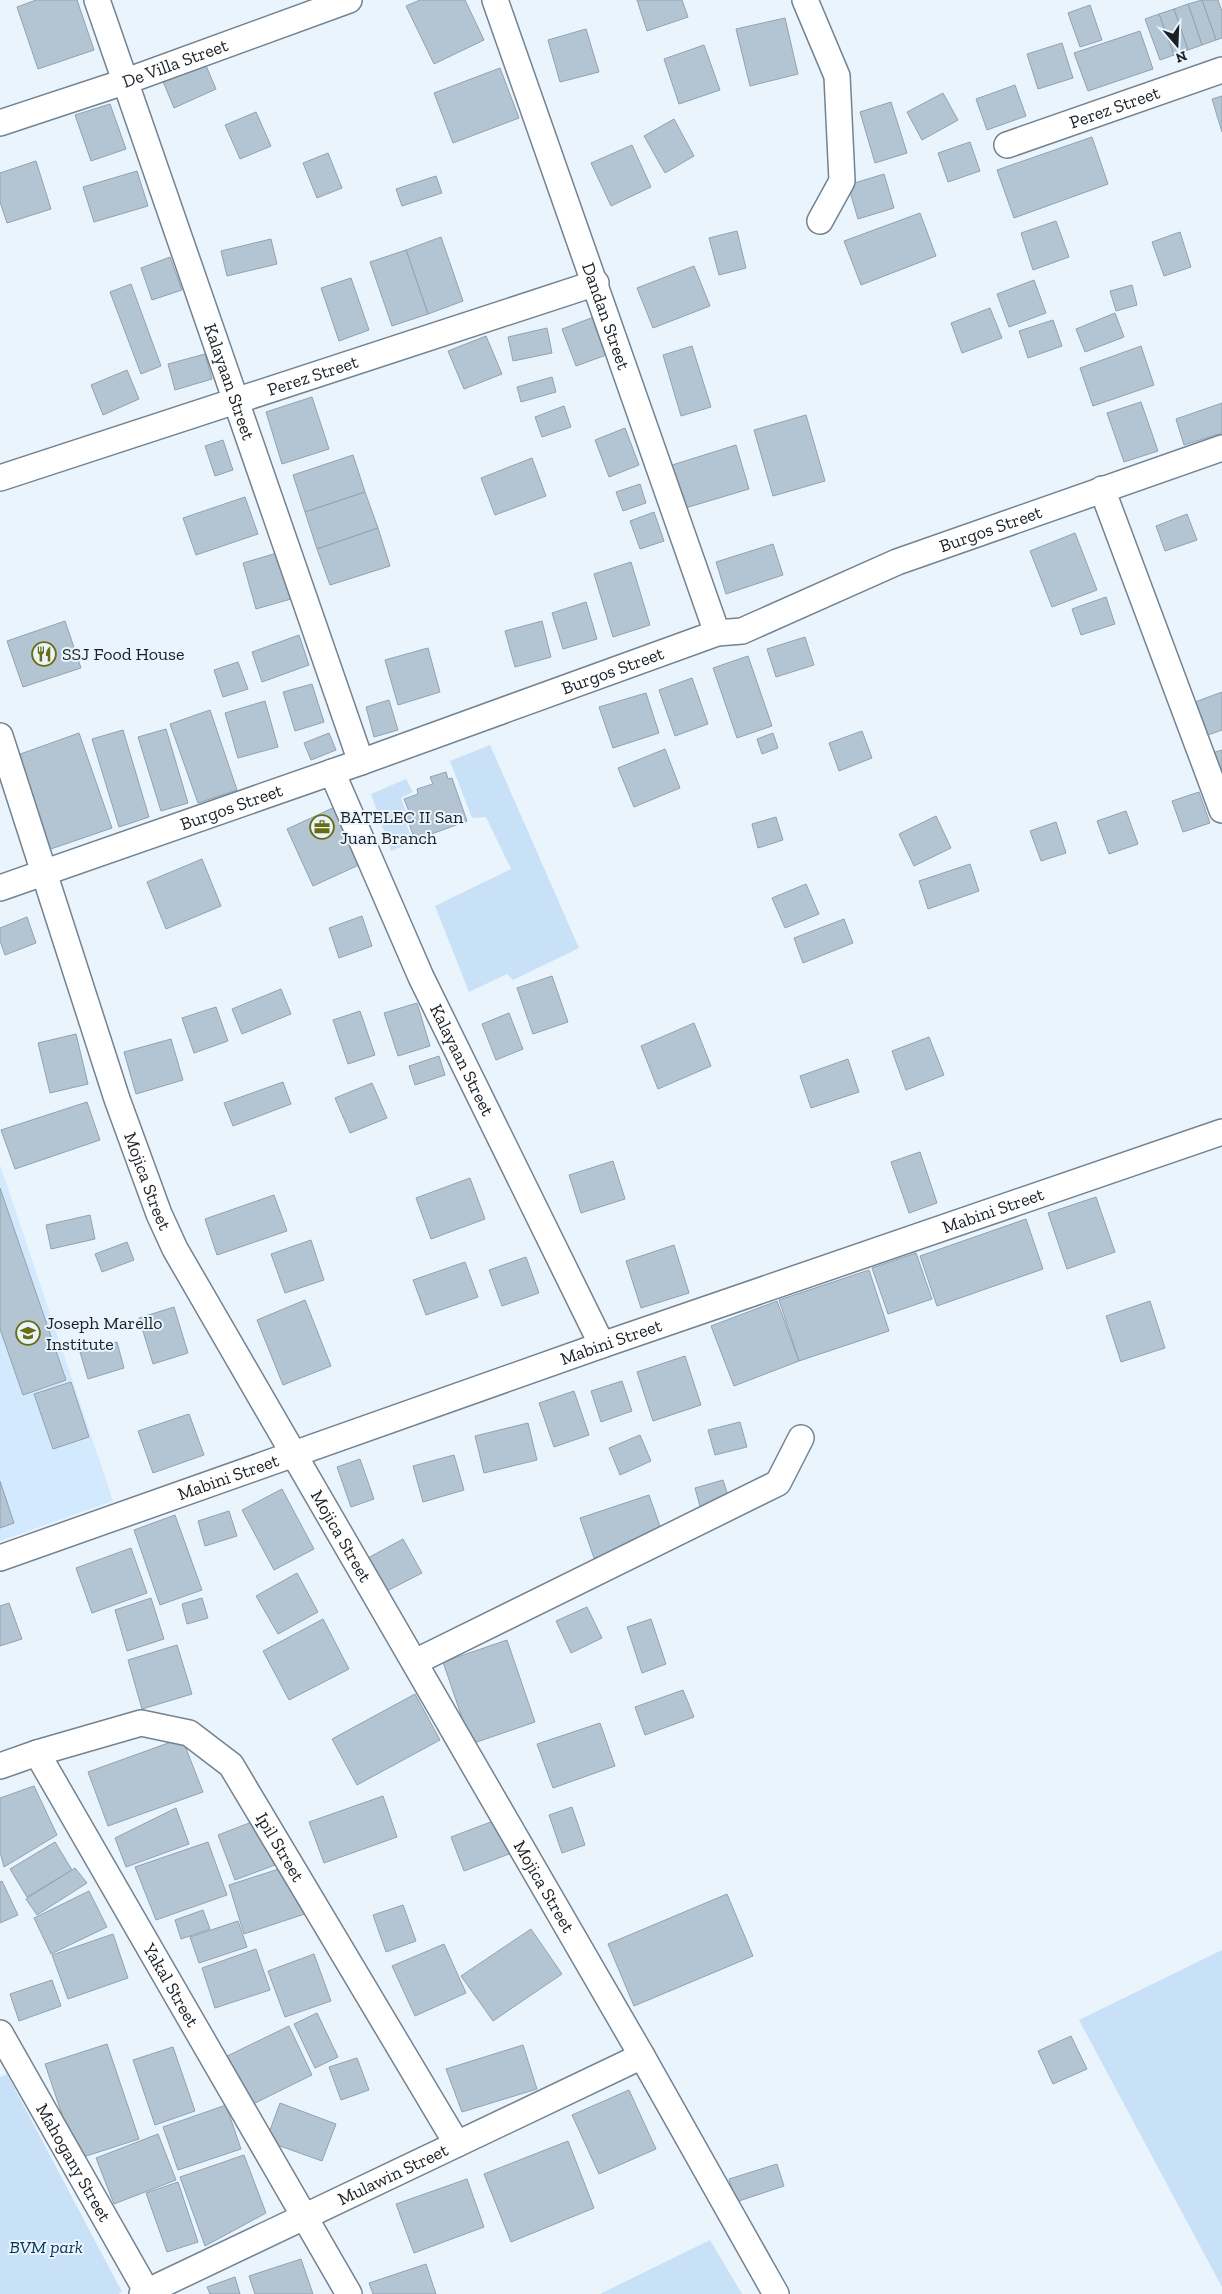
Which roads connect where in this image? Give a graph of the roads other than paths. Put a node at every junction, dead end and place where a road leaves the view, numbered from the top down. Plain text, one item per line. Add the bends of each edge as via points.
1 (96, 0) edge
2 (350, 0) edge
3 (495, 0) edge
4 (805, 0) edge
5 (1222, 70) edge
6 (124, 82) junction
7 (0, 123) edge
8 (1007, 145) dead end
9 (820, 222) dead end
10 (596, 283) junction
11 (236, 400) junction
12 (1222, 448) edge
13 (0, 478) edge
14 (1102, 489) junction
15 (718, 633) junction
16 (0, 736) edge
17 (361, 762) junction
18 (332, 772) junction
19 (1222, 810) edge
20 (45, 873) junction
21 (0, 888) edge
22 (1222, 1132) edge
23 (602, 1344) junction
24 (801, 1438) dead end
25 (295, 1455) junction
26 (0, 1558) edge
27 (415, 1662) junction
28 (37, 1753) junction
29 (0, 1766) edge
30 (0, 2033) edge
31 (642, 2056) junction
32 (457, 2144) junction
33 (305, 2217) junction
34 (145, 2293) edge
35 (349, 2294) edge
36 (776, 2294) edge

1 - 6 street, Kalayaan Street
2 - 6 street, De Villa Street
3 - 10 street, Dandan Street
4 - 9 street via 837,76 842,181
5 - 8 street, Perez Street
6 - 7 street, De Villa Street
6 - 11 street, Kalayaan Street
10 - 11 street, Perez Street
10 - 15 street, Dandan Street
11 - 13 street, Perez Street
11 - 17 street, Kalayaan Street
12 - 14 street, Burgos Street
14 - 15 street, Burgos Street via 897,562 742,631
14 - 19 street
15 - 17 street, Burgos Street
16 - 20 street, Mojica Street
17 - 18 street, Burgos Street
18 - 20 street, Burgos Street
18 - 23 street, Kalayaan Street via 421,976
20 - 21 street, Burgos Street
20 - 25 street, Mojica Street via 117,1099 158,1214 175,1250
22 - 23 street, Mabini Street
23 - 25 street, Mabini Street
24 - 27 street via 778,1482
25 - 26 street, Mabini Street
25 - 27 street, Mojica Street
27 - 31 street, Mojica Street
28 - 29 street, Ipil Street
28 - 32 street, Ipil Street via 141,1723 189,1733 231,1765
28 - 33 street, Yakal Street
30 - 34 street, Mahogany Street
31 - 32 street, Mulawin Street
31 - 36 street, Mojica Street
32 - 33 street, Mulawin Street
33 - 34 street, Mulawin Street
33 - 35 street, Yakal Street

